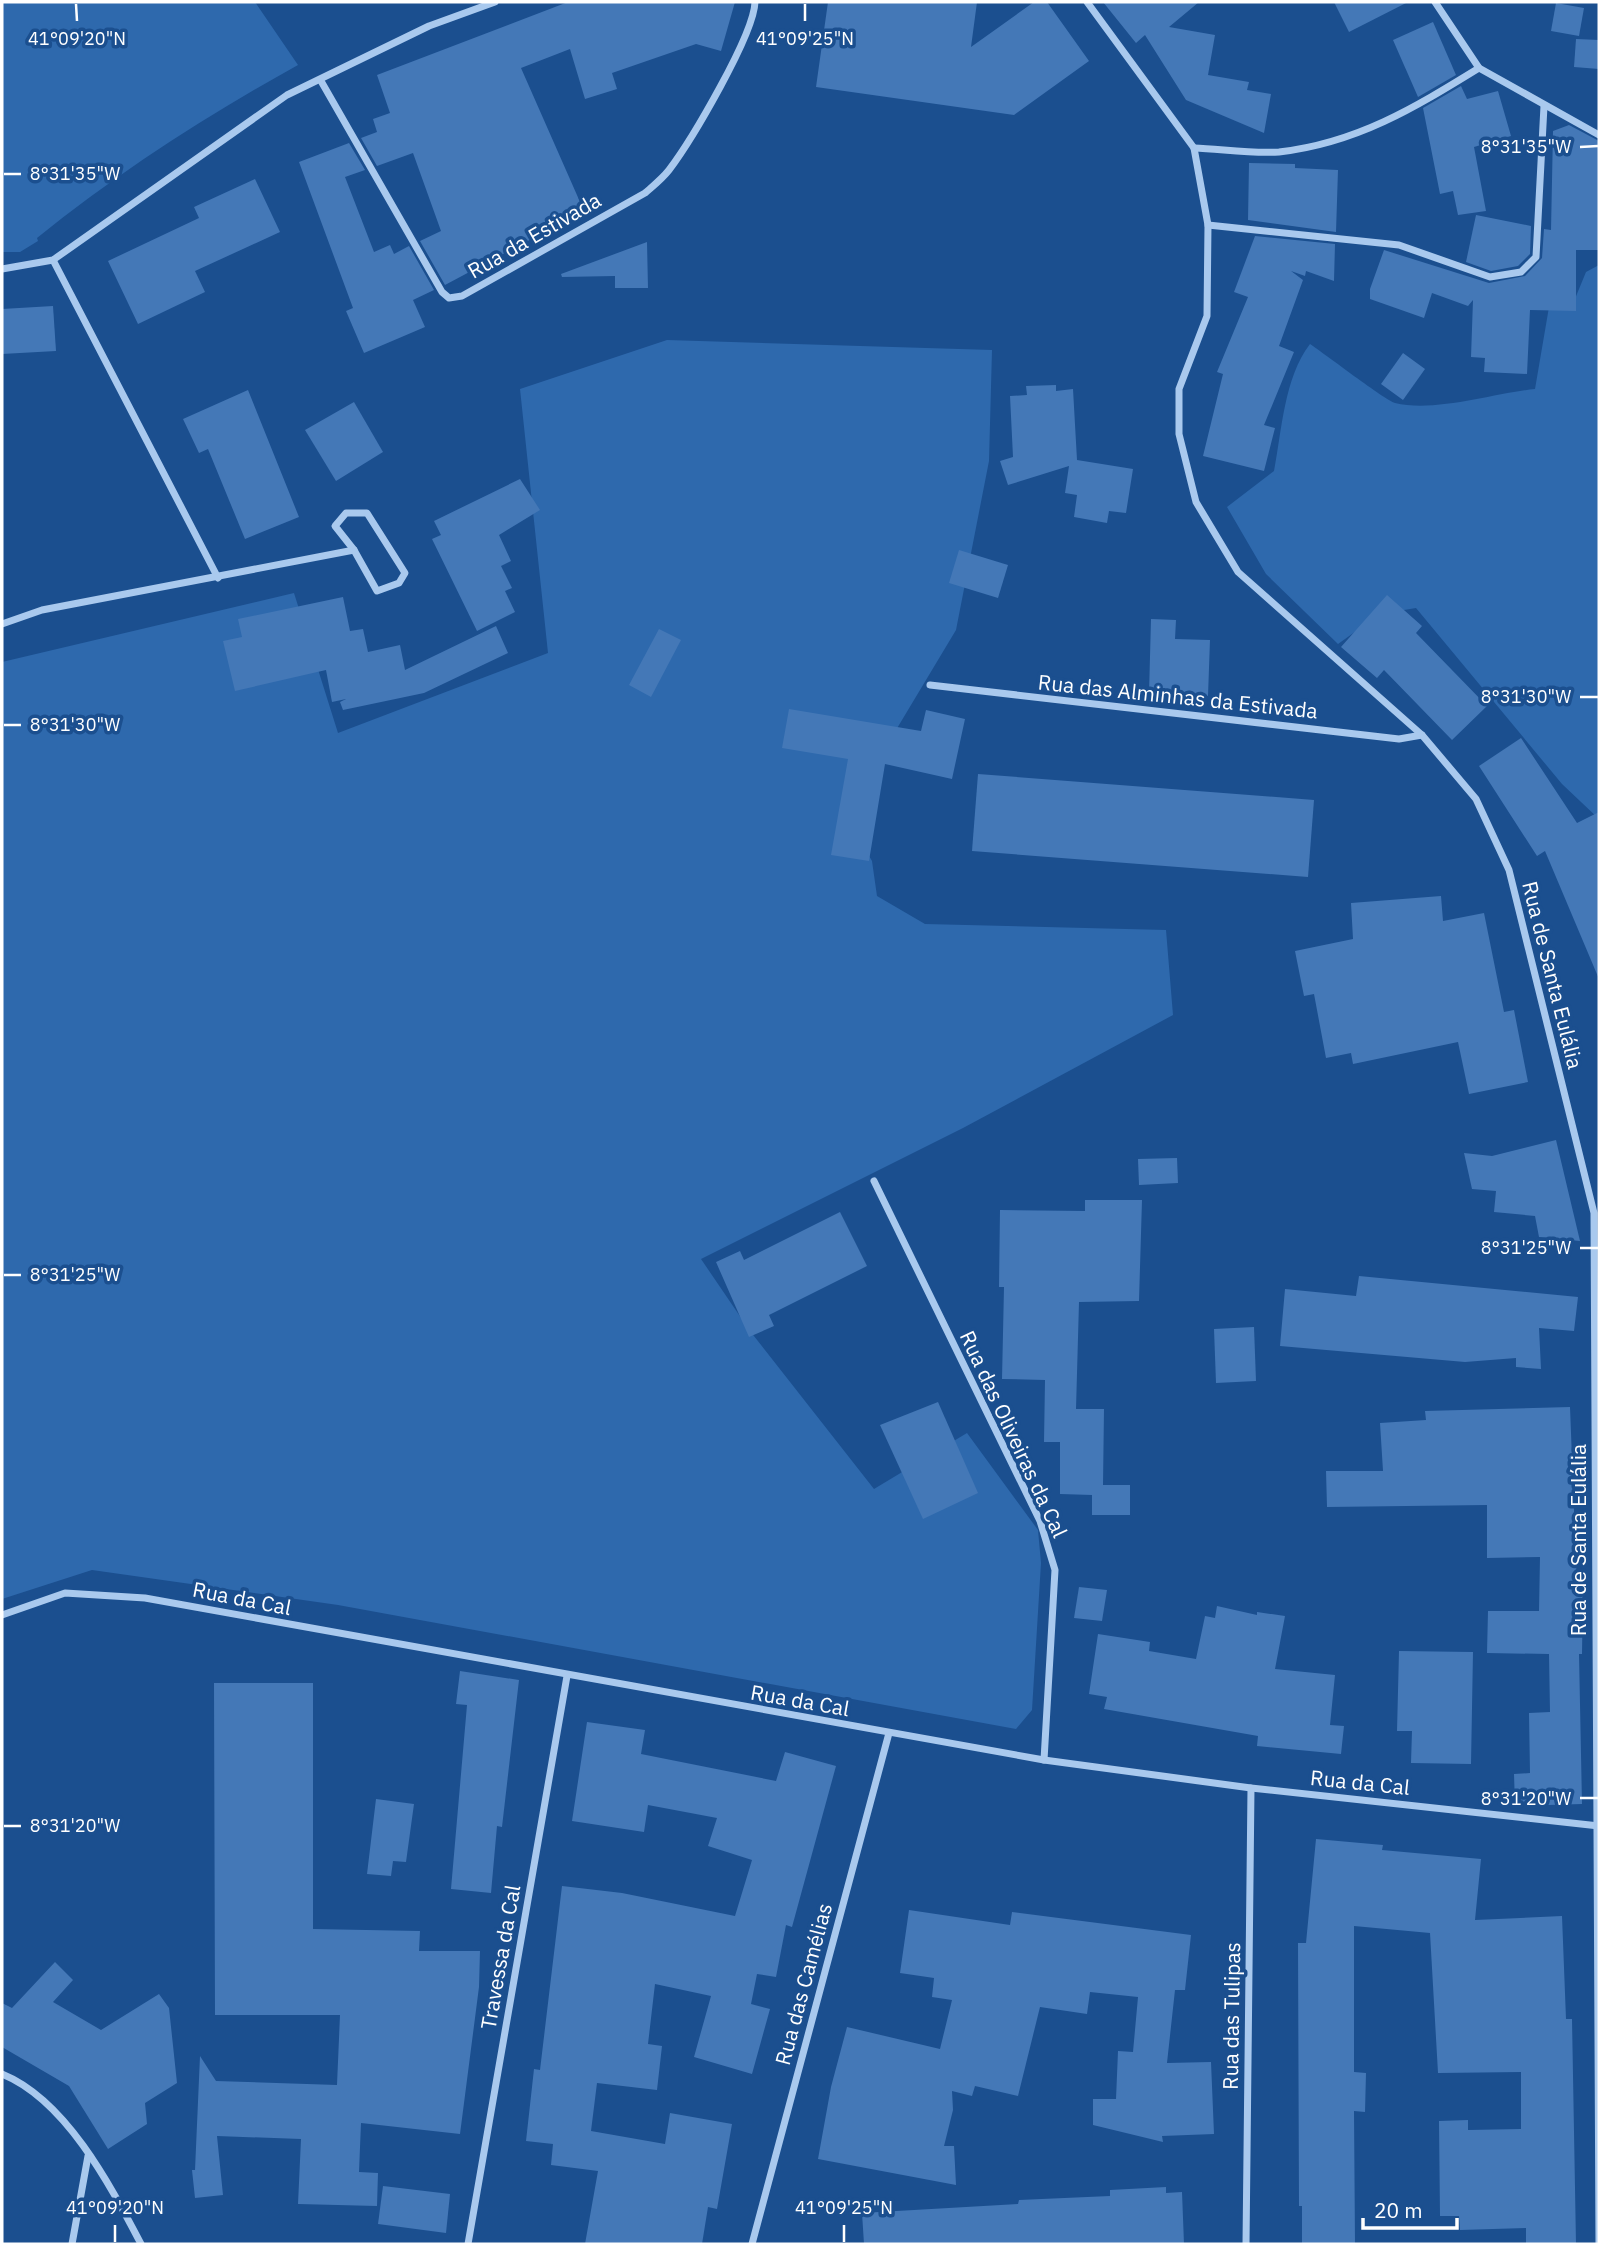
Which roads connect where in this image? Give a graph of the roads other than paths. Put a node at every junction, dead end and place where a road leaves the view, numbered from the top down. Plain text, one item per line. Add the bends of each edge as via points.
1 (495, 2) edge
2 (755, 2) edge
3 (1087, 2) edge
4 (1435, 2) edge
5 (1479, 68) junction
6 (321, 81) junction
7 (1544, 106) junction
8 (1599, 135) edge
9 (1194, 148) junction
10 (1208, 225) junction
11 (53, 260) junction
12 (2, 269) edge
13 (354, 550) junction
14 (218, 578) junction
15 (2, 624) edge
16 (930, 685) dead end
17 (1422, 734) junction
18 (874, 1181) dead end
19 (2, 1615) edge
20 (567, 1676) junction
21 (889, 1733) junction
22 (1044, 1760) junction
23 (1251, 1788) junction
24 (1598, 1826) edge
25 (2, 2074) edge
26 (88, 2156) junction
27 (72, 2244) edge
28 (141, 2244) edge
29 (468, 2244) edge
30 (752, 2244) edge
31 (1246, 2244) edge
32 (1599, 2244) edge

1 - 6 street via 429,26
2 - 6 street, Rua da Estivada via 754,16 736,58 668,171 645,193 462,296 449,298 442,292
3 - 9 street, Rua de Santa Eulália
4 - 5 street
5 - 7 street
5 - 9 street via 1399,116 1342,141 1277,152
6 - 11 street via 287,95
7 - 8 street
7 - 10 street via 1536,257 1521,272 1490,278 1399,245
9 - 10 street, Rua de Santa Eulália
10 - 17 street, Rua de Santa Eulália via 1206,316 1180,389 1179,434 1196,502 1238,572
11 - 12 street
11 - 14 street
13 - 13 street via 377,591 399,583 405,573 366,513 346,513 335,526
13 - 14 street
14 - 15 street via 42,610
16 - 17 street, Rua das Alminhas da Estivada via 1399,738
17 - 24 street, Rua de Santa Eulália via 1476,799 1509,870 1594,1213
18 - 22 street, Rua das Oliveiras da Cal via 1040,1521 1055,1570
19 - 20 street, Rua da Cal via 65,1593 145,1598
20 - 21 street, Rua da Cal
20 - 29 street, Travessa da Cal
21 - 22 street, Rua da Cal
21 - 30 street, Rua das Camélias
22 - 23 street, Rua da Cal
23 - 24 street, Rua da Cal
23 - 31 street, Rua das Tulipas
24 - 32 street, Rua de Santa Eulália
25 - 26 street via 18,2081 72,2130
26 - 27 street
26 - 28 street

